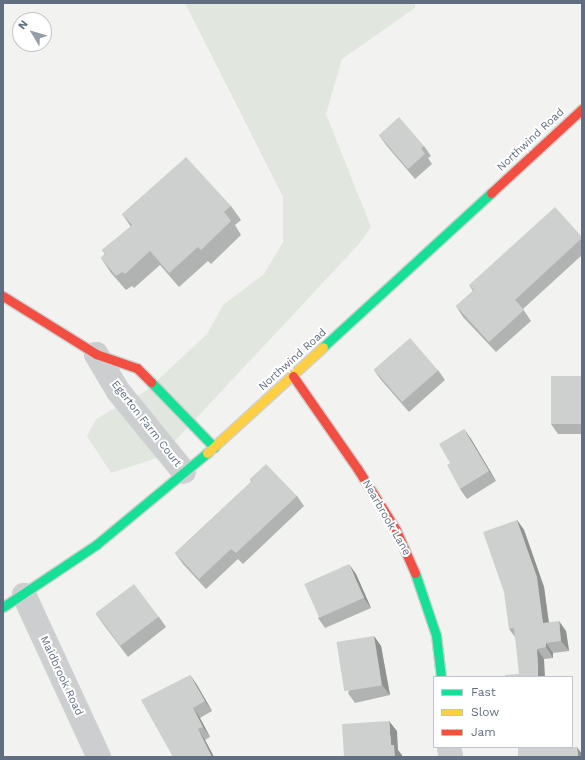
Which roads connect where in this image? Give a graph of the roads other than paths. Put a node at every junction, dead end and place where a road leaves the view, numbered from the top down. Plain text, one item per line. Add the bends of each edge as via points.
1 (582, 109) edge
2 (3, 296) edge
3 (96, 354) junction
4 (293, 376) junction
5 (214, 447) junction
6 (184, 472) junction
7 (24, 595) junction
8 (3, 607) edge
9 (441, 676) edge
10 (99, 757) edge

1 - 4 street, Northwind Road
2 - 3 street, Egerton Farm Court
3 - 5 street, Egerton Farm Court via 138,368
3 - 6 street, Egerton Farm Court via 118,391
4 - 5 street, Northwind Road
4 - 9 street, Nearbrook Lane via 357,468 396,530 412,563 436,635
5 - 6 street, Northwind Road
6 - 7 street, Northwind Road via 97,544
7 - 8 street, Northwind Road
7 - 10 street, Maidbrook Road

